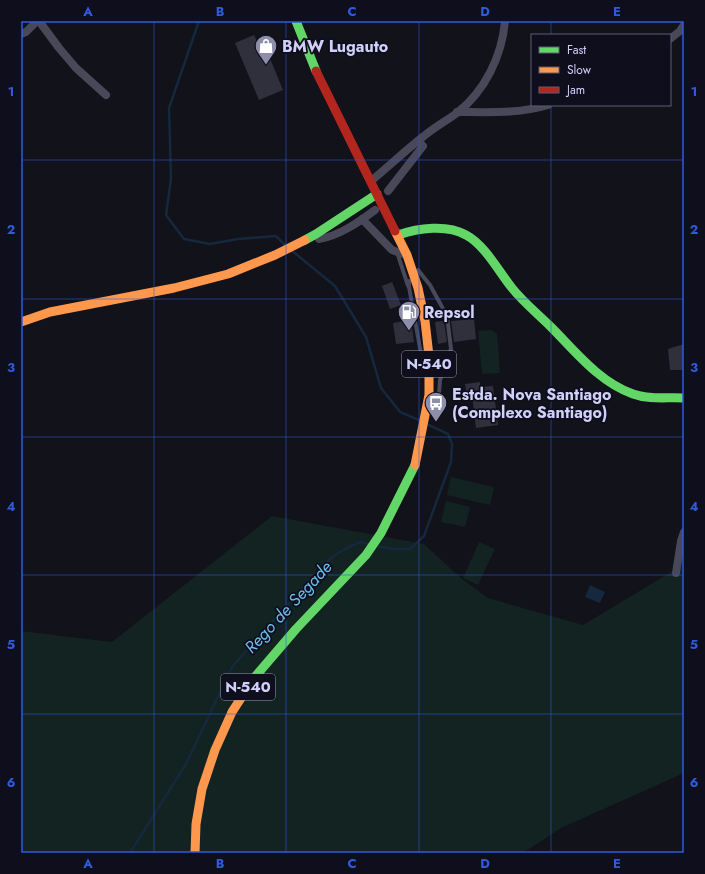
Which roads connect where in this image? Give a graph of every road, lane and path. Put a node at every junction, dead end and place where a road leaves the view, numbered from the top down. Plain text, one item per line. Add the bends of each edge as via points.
1 (38, 21) edge
2 (296, 21) edge
3 (505, 21) edge
4 (684, 25) edge
5 (21, 34) edge
6 (671, 38) edge
7 (106, 95) dead end
8 (545, 106) edge
9 (457, 112) junction
10 (418, 141) junction
11 (371, 181) junction
12 (388, 191) dead end
13 (377, 194) junction
14 (375, 210) dead end
15 (362, 220) junction
16 (316, 234) junction
17 (398, 235) junction
18 (397, 252) junction
19 (407, 255) junction
20 (411, 267) junction
21 (409, 287) junction
22 (21, 322) edge
23 (429, 395) junction
24 (684, 398) edge
25 (438, 409) dead end
26 (684, 532) edge
27 (676, 573) dead end
28 (195, 853) edge

1 - 5 street
1 - 7 street via 76,68
2 - 11 main road, N-540 via 316,72
3 - 9 street via 498,55 479,91
4 - 6 street
8 - 9 street via 509,111
9 - 10 street
10 - 11 street
10 - 12 street via 423,146
11 - 13 main road, N-540
13 - 16 main road
13 - 17 main road, N-540
14 - 15 street
15 - 16 street via 330,237 319,239
15 - 18 street
16 - 22 main road via 275,255 228,274 174,288 50,312
17 - 19 main road, N-540
17 - 24 main road via 439,229 457,231 468,236 515,291 603,378 632,394
18 - 19 street
18 - 21 lane
19 - 20 main road, N-540
19 - 25 lane via 430,285 447,316 450,349 440,380
20 - 21 lane
20 - 23 main road, N-540 via 425,321 429,356
21 - 23 lane
23 - 28 main road, N-540 via 416,463 381,534 366,555 257,674 232,712 215,750 202,789 196,824
26 - 27 street

